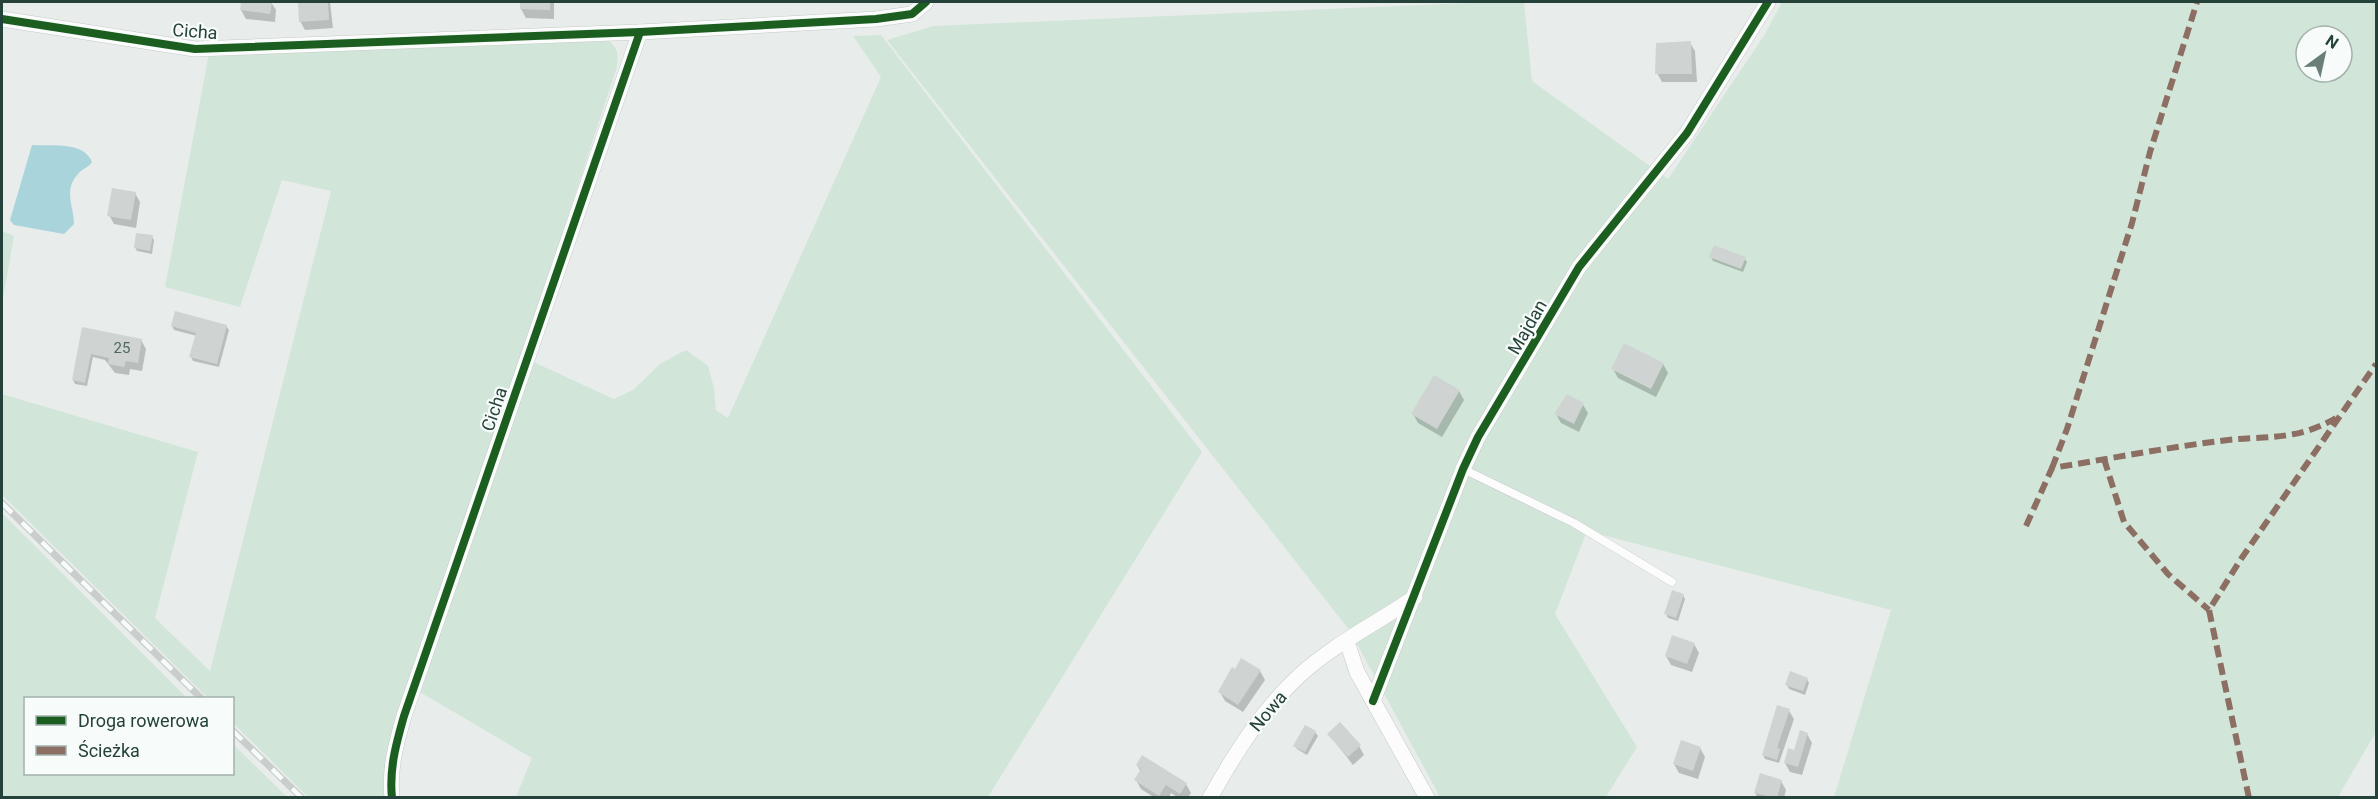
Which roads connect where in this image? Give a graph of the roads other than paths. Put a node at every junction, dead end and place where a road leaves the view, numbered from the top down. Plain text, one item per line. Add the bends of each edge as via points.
1 (926, 2) edge
2 (1768, 2) edge
3 (2, 19) edge
4 (640, 32) junction
5 (1463, 469) junction
6 (1672, 582) dead end
7 (1415, 597) junction
8 (1347, 642) junction
9 (1373, 701) junction
10 (392, 798) edge
11 (1210, 798) edge
12 (1427, 798) edge

1 - 4 street, Cicha via 912,14 876,19
2 - 5 street, Majdan via 1687,133 1579,267
3 - 4 street, Cicha via 195,49
4 - 10 street, Cicha via 404,716 390,778
5 - 6 lane via 1574,523
5 - 7 street, Majdan
7 - 8 street, Nowa
7 - 9 street, Majdan
8 - 9 street
8 - 11 street, Nowa via 1301,674 1273,702 1239,748
9 - 12 street

